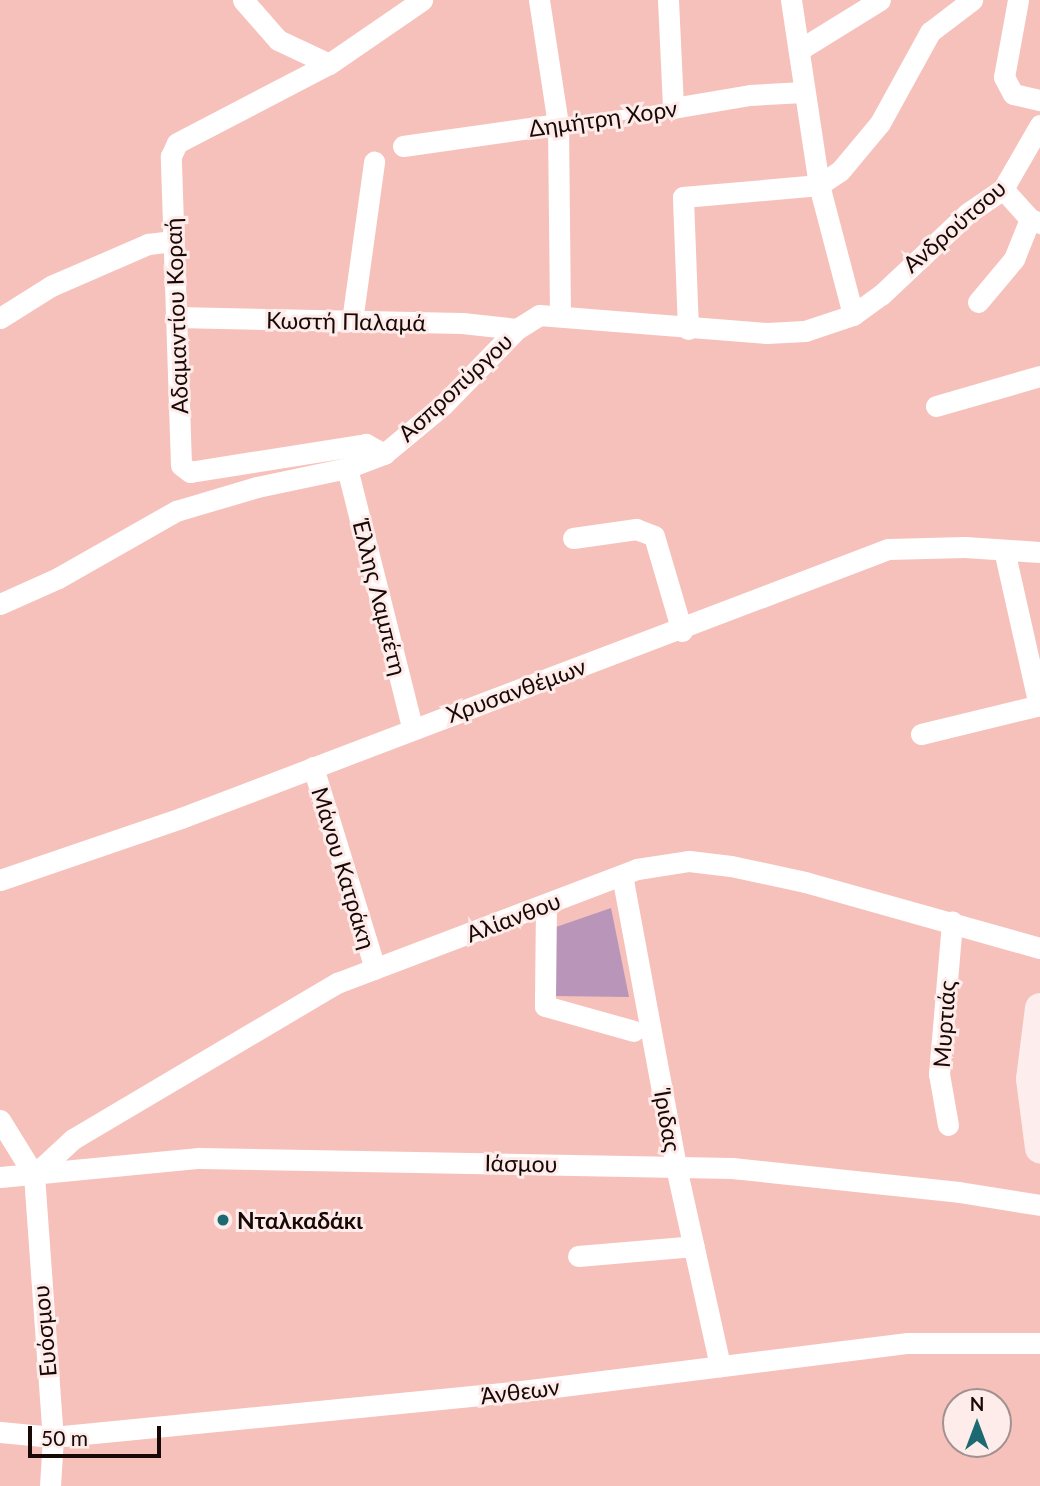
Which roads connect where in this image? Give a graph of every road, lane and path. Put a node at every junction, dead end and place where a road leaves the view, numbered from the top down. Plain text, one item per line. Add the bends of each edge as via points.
1 (243, 0) edge
2 (422, 0) edge
3 (538, 0) edge
4 (668, 0) edge
5 (791, 0) edge
6 (880, 0) edge
7 (1018, 0) edge
8 (968, 1) edge
9 (799, 50) junction
10 (330, 64) junction
11 (803, 92) junction
12 (1040, 100) edge
13 (673, 108) junction
14 (558, 124) junction
15 (1040, 125) edge
16 (403, 146) dead end
17 (374, 162) dead end
18 (819, 185) junction
19 (1003, 189) junction
20 (1035, 221) edge
21 (173, 241) junction
22 (978, 302) dead end
23 (559, 315) junction
24 (853, 315) junction
25 (175, 317) junction
26 (0, 318) edge
27 (352, 321) junction
28 (517, 329) junction
29 (688, 329) junction
30 (1040, 376) edge
31 (936, 406) dead end
32 (384, 454) junction
33 (347, 468) junction
34 (573, 538) dead end
35 (1004, 550) junction
36 (1040, 552) edge
37 (0, 604) edge
38 (682, 631) junction
39 (1039, 705) edge
40 (412, 726) junction
41 (921, 734) dead end
42 (313, 767) junction
43 (622, 875) junction
44 (0, 880) edge
45 (547, 904) junction
46 (952, 922) junction
47 (1040, 948) edge
48 (375, 970) junction
49 (1040, 1008) edge
50 (634, 1031) dead end
51 (0, 1120) edge
52 (948, 1125) dead end
53 (1040, 1148) edge
54 (676, 1167) junction
55 (34, 1175) junction
56 (0, 1177) edge
57 (1040, 1205) edge
58 (694, 1245) junction
59 (578, 1256) dead end
60 (1040, 1343) edge
61 (720, 1366) junction
62 (0, 1432) edge
63 (54, 1437) junction
64 (50, 1486) edge

1 - 10 street via 278,40
2 - 10 street
3 - 14 street
4 - 13 street
5 - 9 street
6 - 9 street
7 - 12 street via 1004,78 1013,94
8 - 18 street via 930,32 858,154
9 - 11 street
10 - 21 street, Αδαμαντίου Κοραή via 177,143 171,156
11 - 13 street, Δημήτρη Χορν via 750,94
11 - 18 street
13 - 14 lane, Δημήτρη Χορν
14 - 16 street, Δημήτρη Χορν
14 - 23 street
15 - 19 street, Ανδρούτσου
17 - 27 street
18 - 24 street
18 - 29 street via 683,197
19 - 20 street
19 - 24 street, Ανδρούτσου via 968,213 881,295
20 - 22 street via 1014,260
21 - 25 street, Αδαμαντίου Κοραή
21 - 26 street via 148,244 51,286
23 - 28 street, Ασπροπύργου via 539,315
23 - 29 street, Ασπροπύργου
24 - 29 street, Ασπροπύργου via 805,331
25 - 27 street, Κωστή Παλαμά
25 - 32 street, Αδαμαντίου Κοραή via 181,465 190,472 366,443
27 - 28 street, Κωστή Παλαμά
28 - 32 street, Ασπροπύργου via 444,404
30 - 31 street
32 - 33 street, Ασπροπύργου
33 - 37 street, Ασπροπύργου via 257,487 176,511 58,578
33 - 40 street, Έλλης Λαμπέτη
34 - 38 street via 636,529 654,536
35 - 36 street, Χρυσανθέμων
35 - 38 street, Χρυσανθέμων via 888,550
35 - 39 street
38 - 40 street, Χρυσανθέμων
39 - 41 street
40 - 42 street, Χρυσανθέμων
42 - 44 street, Χρυσανθέμων
42 - 48 street, Μάνου Κατράκη
43 - 45 street, Αλίανθου
43 - 46 street, Αλίανθου via 689,862 731,866
43 - 54 street, Ίριδας
45 - 48 street, Αλίανθου
45 - 50 street via 545,1006
46 - 47 street, Αλίανθου
46 - 52 street, Μυρτιάς via 939,1074
48 - 55 street, Αλίανθου via 337,983 73,1139
49 - 53 main road via 1031,1079
51 - 55 street
54 - 55 street, Ιάσμου via 199,1158
54 - 57 street, Ιάσμου via 732,1168
54 - 58 street, Ίριδας
55 - 56 street, Ιάσμου
55 - 63 street, Ευόσμου
58 - 59 street
58 - 61 street, Ίριδας
60 - 61 street, Άνθεων via 908,1343
61 - 63 street, Άνθεων via 514,1392
62 - 63 street, Άνθεων
63 - 64 street, Ευόσμου

